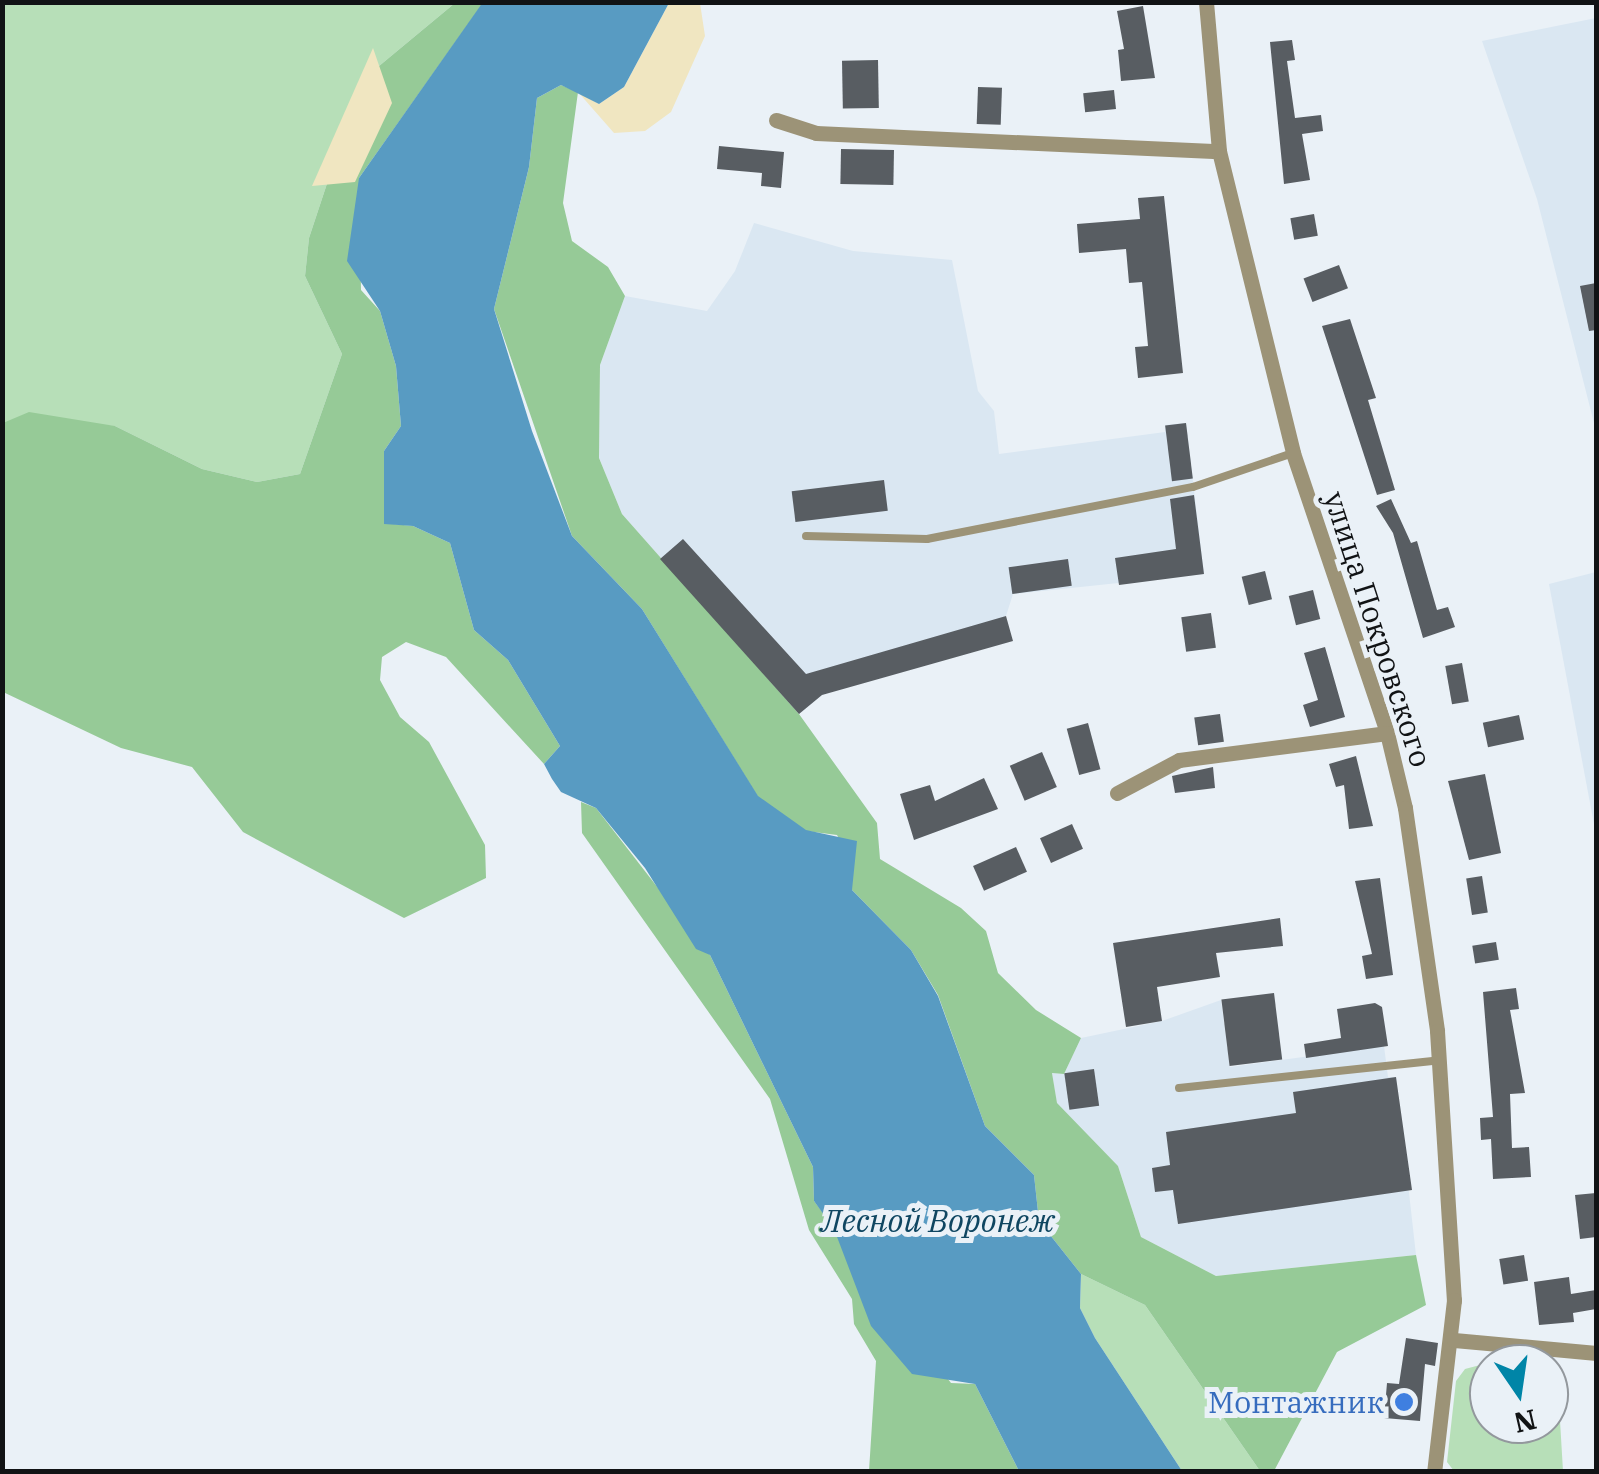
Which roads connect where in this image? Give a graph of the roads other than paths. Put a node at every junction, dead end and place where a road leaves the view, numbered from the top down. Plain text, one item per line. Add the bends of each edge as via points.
1 (1206, 2) edge
2 (776, 120) dead end
3 (1219, 150) junction
4 (1293, 453) junction
5 (806, 536) dead end
6 (1387, 733) junction
7 (1117, 793) dead end
8 (1439, 1060) junction
9 (1179, 1088) dead end
10 (1454, 1340) junction
11 (1596, 1353) edge
12 (1434, 1472) edge

1 - 3 street, улица Покровского
2 - 3 street via 816,133
3 - 4 street, улица Покровского
4 - 5 lane via 1193,487 945,536
4 - 6 street, улица Покровского
6 - 7 street via 1179,760
6 - 8 street, улица Покровского via 1405,808
8 - 9 lane
8 - 10 street, улица Покровского
10 - 11 street
10 - 12 street, улица Покровского

